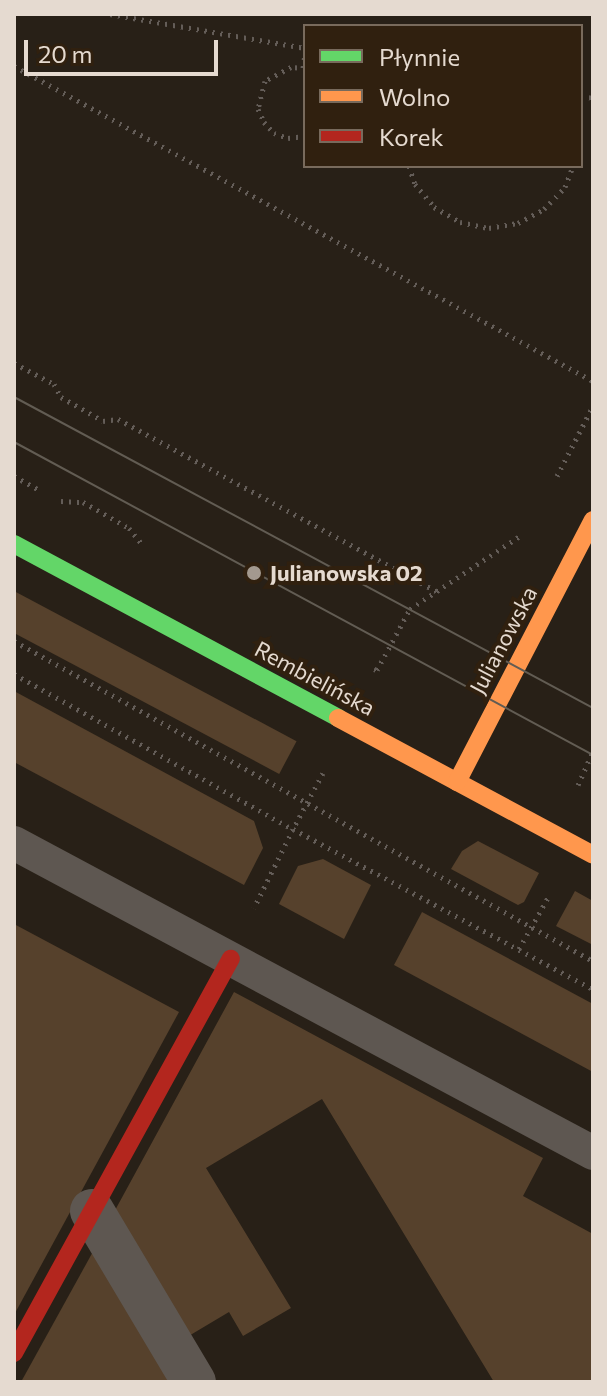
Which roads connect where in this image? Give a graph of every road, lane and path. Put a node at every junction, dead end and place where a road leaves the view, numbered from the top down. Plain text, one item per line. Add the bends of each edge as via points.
1 (110, 14) edge
2 (303, 48) edge
3 (14, 66) edge
4 (303, 68) edge
5 (303, 136) edge
6 (410, 168) edge
7 (572, 168) edge
8 (14, 363) edge
9 (593, 381) edge
10 (593, 406) edge
11 (14, 476) edge
12 (592, 522) edge
13 (529, 530) dead end
14 (14, 544) edge
15 (153, 551) dead end
16 (436, 591) junction
17 (14, 641) edge
18 (366, 664) dead end
19 (14, 674) edge
20 (593, 752) edge
21 (323, 773) dead end
22 (457, 782) junction
23 (585, 788) dead end
24 (307, 802) junction
25 (293, 829) junction
26 (14, 843) edge
27 (593, 855) edge
28 (261, 894) dead end
29 (231, 959) junction
30 (593, 961) edge
31 (593, 989) edge
32 (593, 1153) edge
33 (92, 1211) junction
34 (14, 1353) edge
35 (194, 1382) edge

1 - 2 path
3 - 9 path
4 - 5 path via 277,71 265,81 258,109 274,133
6 - 7 path via 434,207 460,222 489,228 518,223 544,209 565,187
8 - 16 path via 54,384 61,397 103,421 118,419
10 - 12 path via 545,499
11 - 15 path via 65,503 83,502 129,528
12 - 22 street, Julianowska
13 - 16 path
14 - 22 street, Rembielińska
16 - 18 path via 410,609 377,670
17 - 24 path
19 - 25 path
20 - 23 path via 578,785
21 - 24 path
22 - 27 street, Rembielińska
24 - 25 path
24 - 30 path
25 - 28 path
25 - 31 path
26 - 29 lane
29 - 32 lane
29 - 33 street
33 - 34 street
33 - 35 street

